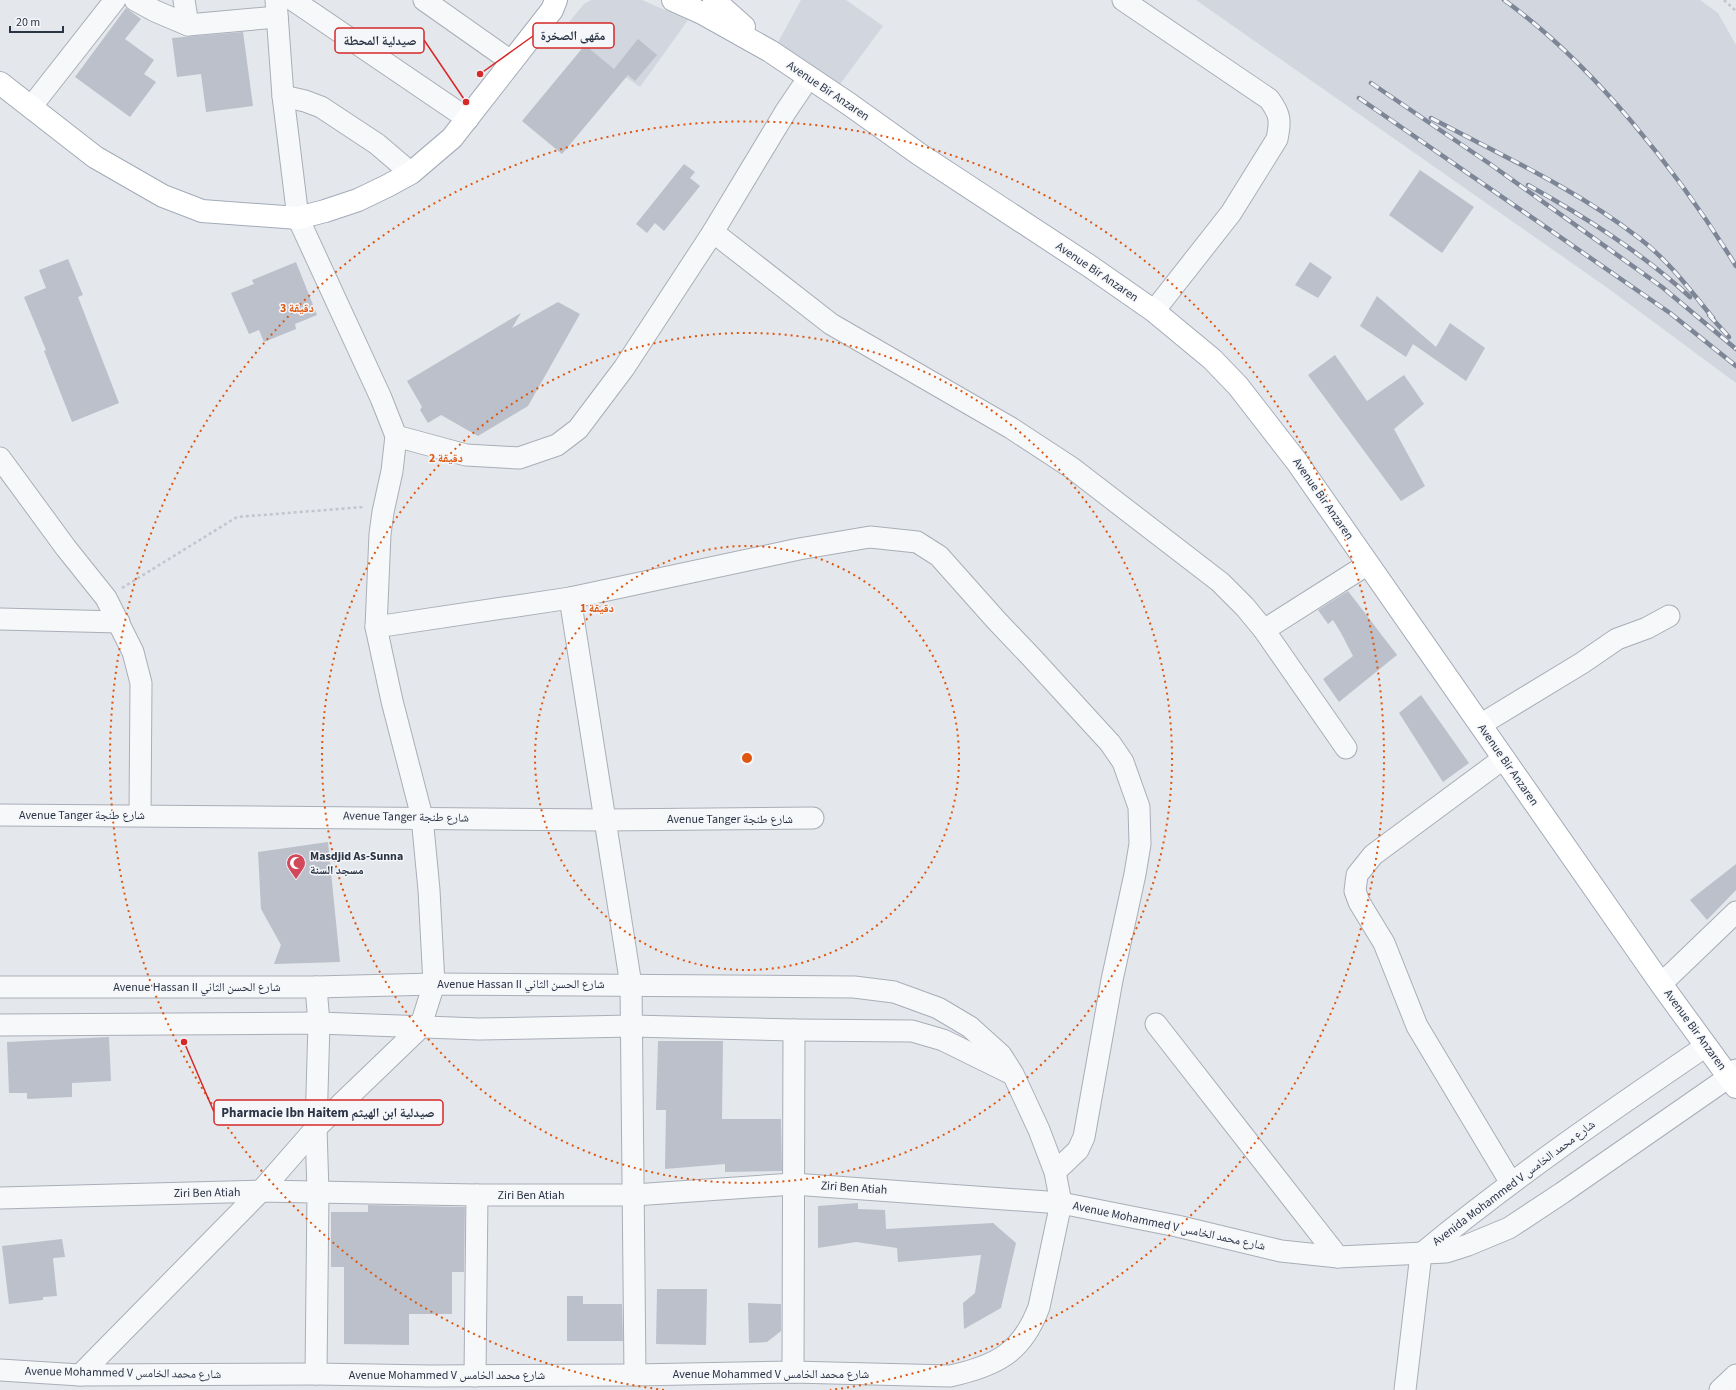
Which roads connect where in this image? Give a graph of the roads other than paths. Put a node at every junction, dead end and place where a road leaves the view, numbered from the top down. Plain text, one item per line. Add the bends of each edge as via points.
1 (116, 0) edge
2 (135, 0) edge
3 (184, 0) edge
4 (293, 0) edge
5 (424, 0) edge
6 (673, 0) edge
7 (714, 0) edge
8 (1123, 0) edge
9 (558, 3) edge
10 (276, 8) edge
11 (188, 24) junction
12 (770, 51) junction
13 (512, 62) junction
14 (809, 77) junction
15 (0, 83) edge
16 (283, 96) junction
17 (31, 108) junction
18 (468, 119) junction
19 (411, 173) junction
20 (298, 218) junction
21 (713, 232) junction
22 (1154, 310) junction
23 (396, 436) junction
24 (0, 458) edge
25 (1368, 564) junction
26 (570, 598) junction
27 (1669, 616) dead end
28 (0, 619) edge
29 (119, 622) junction
30 (376, 628) junction
31 (1264, 630) junction
32 (1480, 724) junction
33 (1346, 748) dead end
34 (1504, 758) junction
35 (0, 815) edge
36 (140, 815) junction
37 (422, 818) junction
38 (813, 818) dead end
39 (605, 820) junction
40 (1736, 912) edge
41 (434, 984) junction
42 (1661, 984) junction
43 (632, 985) junction
44 (0, 987) edge
45 (316, 987) junction
46 (319, 1023) junction
47 (1156, 1024) dead end
48 (0, 1025) edge
49 (632, 1026) junction
50 (420, 1028) junction
51 (794, 1030) junction
52 (1706, 1046) junction
53 (1012, 1074) junction
54 (1734, 1078) edge
55 (316, 1128) junction
56 (1055, 1172) junction
57 (1511, 1183) junction
58 (793, 1184) junction
59 (261, 1191) junction
60 (318, 1192) junction
61 (634, 1194) junction
62 (477, 1195) junction
63 (0, 1198) edge
64 (1061, 1203) junction
65 (1421, 1254) junction
66 (1338, 1257) junction
67 (793, 1372) junction
68 (1, 1374) edge
69 (316, 1374) junction
70 (80, 1375) junction
71 (635, 1375) junction
72 (1736, 1375) edge
73 (475, 1376) junction
74 (52, 1382) edge
75 (434, 1383) edge
76 (1405, 1390) edge
77 (1720, 1390) edge

1 - 17 street
2 - 11 street via 155,12
3 - 11 street
4 - 18 street
5 - 13 street
6 - 12 main road, Avenue Bir Anzaren
7 - 12 main road, Avenue Bir Anzaren
8 - 22 street via 1269,99 1278,112 1277,139 1231,213
9 - 13 main road
10 - 11 street
10 - 16 street
12 - 14 main road, Avenue Bir Anzaren
13 - 18 main road
14 - 21 street
14 - 22 main road, Avenue Bir Anzaren via 919,154
15 - 17 main road
16 - 19 street via 320,107 377,144
16 - 20 street
17 - 20 main road via 94,157 163,196 202,211
18 - 19 main road via 452,138
19 - 20 main road via 358,200
20 - 23 street
21 - 23 street via 624,368 578,429 557,444 519,458 466,455
21 - 31 street via 831,324 1011,428 1072,468 1220,582
22 - 25 main road, Avenue Bir Anzaren via 1212,359 1238,386 1297,462
23 - 30 street via 379,550
24 - 29 street via 106,598
25 - 31 street
25 - 32 main road, Avenue Bir Anzaren
26 - 30 street
26 - 39 street
26 - 56 street via 799,549 870,537 917,542 939,556 1110,743 1123,762 1139,807 1140,844 1084,1137 1078,1150
27 - 32 street via 1648,628 1617,639
28 - 29 street
29 - 36 street via 133,652 141,683
30 - 37 street
31 - 33 street
32 - 34 main road, Avenue Bir Anzaren
34 - 42 main road, Avenue Bir Anzaren
34 - 57 street via 1373,856 1357,875 1355,891 1384,943 1417,1026
35 - 36 street, Avenue Tanger شارع طنجة
36 - 37 street, Avenue Tanger شارع طنجة
37 - 39 street, Avenue Tanger شارع طنجة
37 - 41 street
38 - 39 street, Avenue Tanger شارع طنجة
39 - 43 street
40 - 42 street
41 - 43 street, Avenue Hassan II شارع الحسن الثاني
41 - 45 street, Avenue Hassan II شارع الحسن الثاني
41 - 50 street
42 - 52 main road, Avenue Bir Anzaren
43 - 49 street
43 - 53 street, Avenue Hassan II شارع الحسن الثاني via 854,987 894,992 938,1008 970,1027 1001,1055
44 - 45 street, Avenue Hassan II شارع الحسن الثاني
45 - 46 street
46 - 48 street
46 - 50 street
46 - 55 street
47 - 66 street
49 - 50 street
49 - 51 street
49 - 61 street
50 - 55 street
51 - 53 street via 912,1031 949,1043
51 - 58 street
52 - 54 main road, Avenue Bir Anzaren
52 - 57 street, Avenida Mohammed V شارع محمد الخامس via 1605,1114
53 - 56 street, Avenue Hassan II شارع الحسن الثاني via 1039,1130
54 - 65 street, Avenida Mohammed V شارع محمد الخامس via 1509,1228 1457,1249
55 - 59 street
55 - 60 street
56 - 64 street, Avenue Hassan II شارع الحسن الثاني
57 - 65 street, Avenida Mohammed V شارع محمد الخامس
58 - 61 street, Ziri Ben Atiah
58 - 64 street, Ziri Ben Atiah
58 - 67 street
59 - 60 street, Ziri Ben Atiah
59 - 63 street, Ziri Ben Atiah
59 - 70 street
60 - 62 street, Ziri Ben Atiah
60 - 69 street
61 - 62 street, Ziri Ben Atiah
61 - 71 street
62 - 73 street
64 - 66 street, Avenue Mohammed V شارع محمد الخامس via 1177,1226 1281,1251
64 - 67 street, Avenue Mohammed V شارع محمد الخامس via 1039,1307 1020,1344 1006,1355 975,1371 950,1376
65 - 66 street, Avenue Mohammed V شارع محمد الخامس
65 - 76 street
67 - 71 street, Avenue Mohammed V شارع محمد الخامس
68 - 74 street, Avenue Mohammed V شارع محمد الخامس
69 - 70 street, Avenue Mohammed V شارع محمد الخامس
69 - 75 street, Avenue Mohammed V شارع محمد الخامس
70 - 74 street, Avenue Mohammed V شارع محمد الخامس
71 - 73 street, Avenue Mohammed V شارع محمد الخامس
72 - 77 street
73 - 75 street, Avenue Mohammed V شارع محمد الخامس

